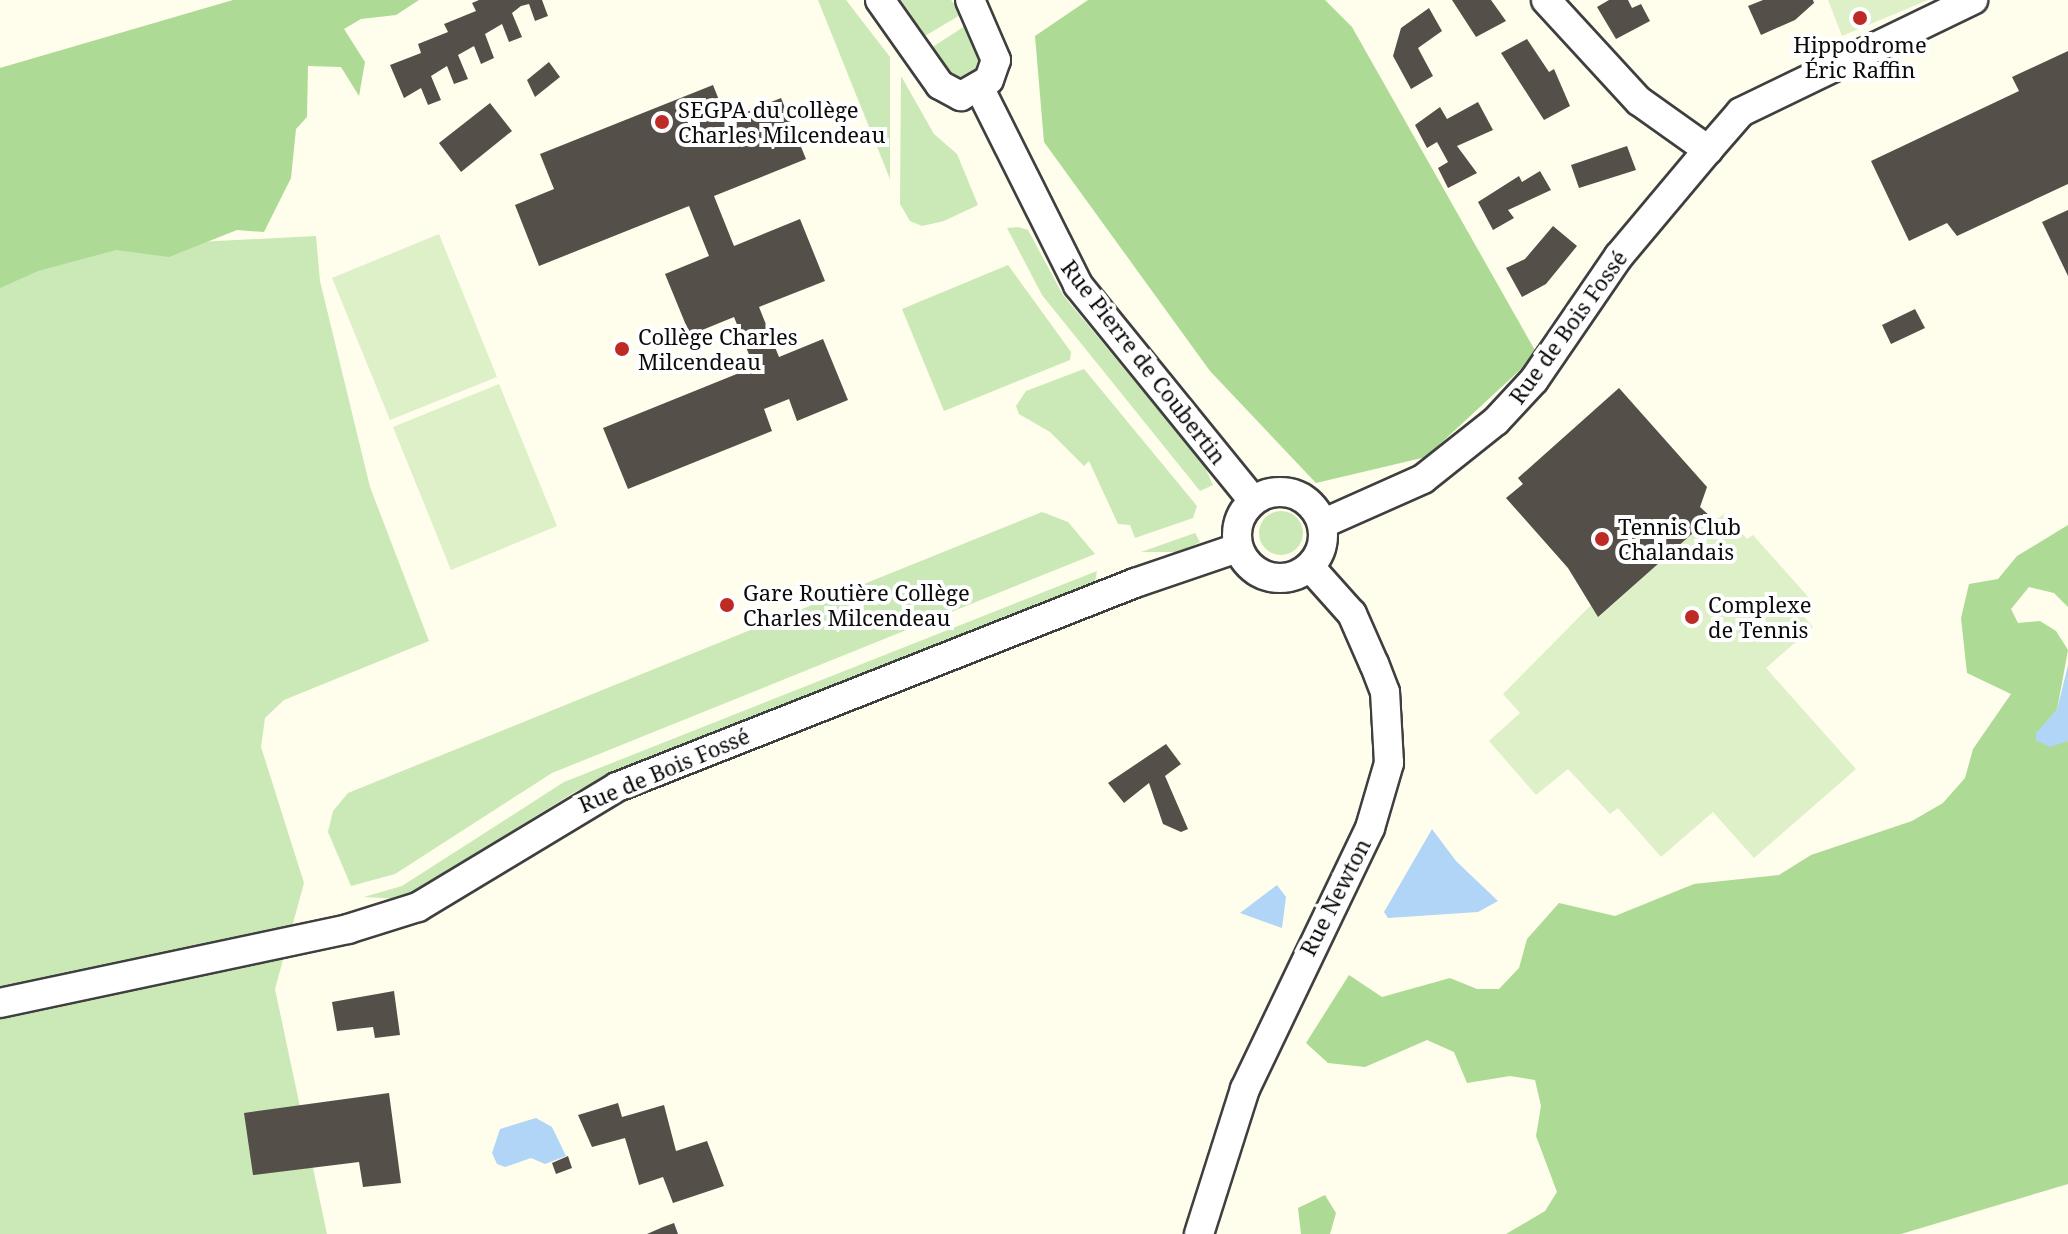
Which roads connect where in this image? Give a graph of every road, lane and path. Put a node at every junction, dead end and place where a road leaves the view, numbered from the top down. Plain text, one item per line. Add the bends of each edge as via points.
1 (880, 0) edge
2 (970, 0) edge
3 (1546, 0) edge
4 (1973, 0) edge
5 (980, 89) junction
6 (1708, 150) junction
7 (1253, 500) junction
8 (1322, 524) junction
9 (1238, 548) junction
10 (1310, 567) junction
11 (0, 1003) edge
12 (1199, 1234) edge

1 - 5 street via 940,85 961,96
2 - 5 street via 996,60
3 - 6 street via 1639,101
4 - 6 street, Rue de Bois Fossé via 1741,112
5 - 7 street, Rue Pierre de Coubertin via 1078,285
6 - 8 street, Rue de Bois Fossé via 1619,256 1534,380 1489,428 1423,479
7 - 8 street via 1286,491 1302,497
7 - 9 street via 1242,514
8 - 10 street via 1324,539
9 - 10 street via 1261,574 1295,576
9 - 11 street, Rue de Bois Fossé via 1135,583 617,787 418,907 348,929
10 - 12 street, Rue Newton via 1352,614 1374,664 1385,692 1389,763 1370,828 1245,1089

